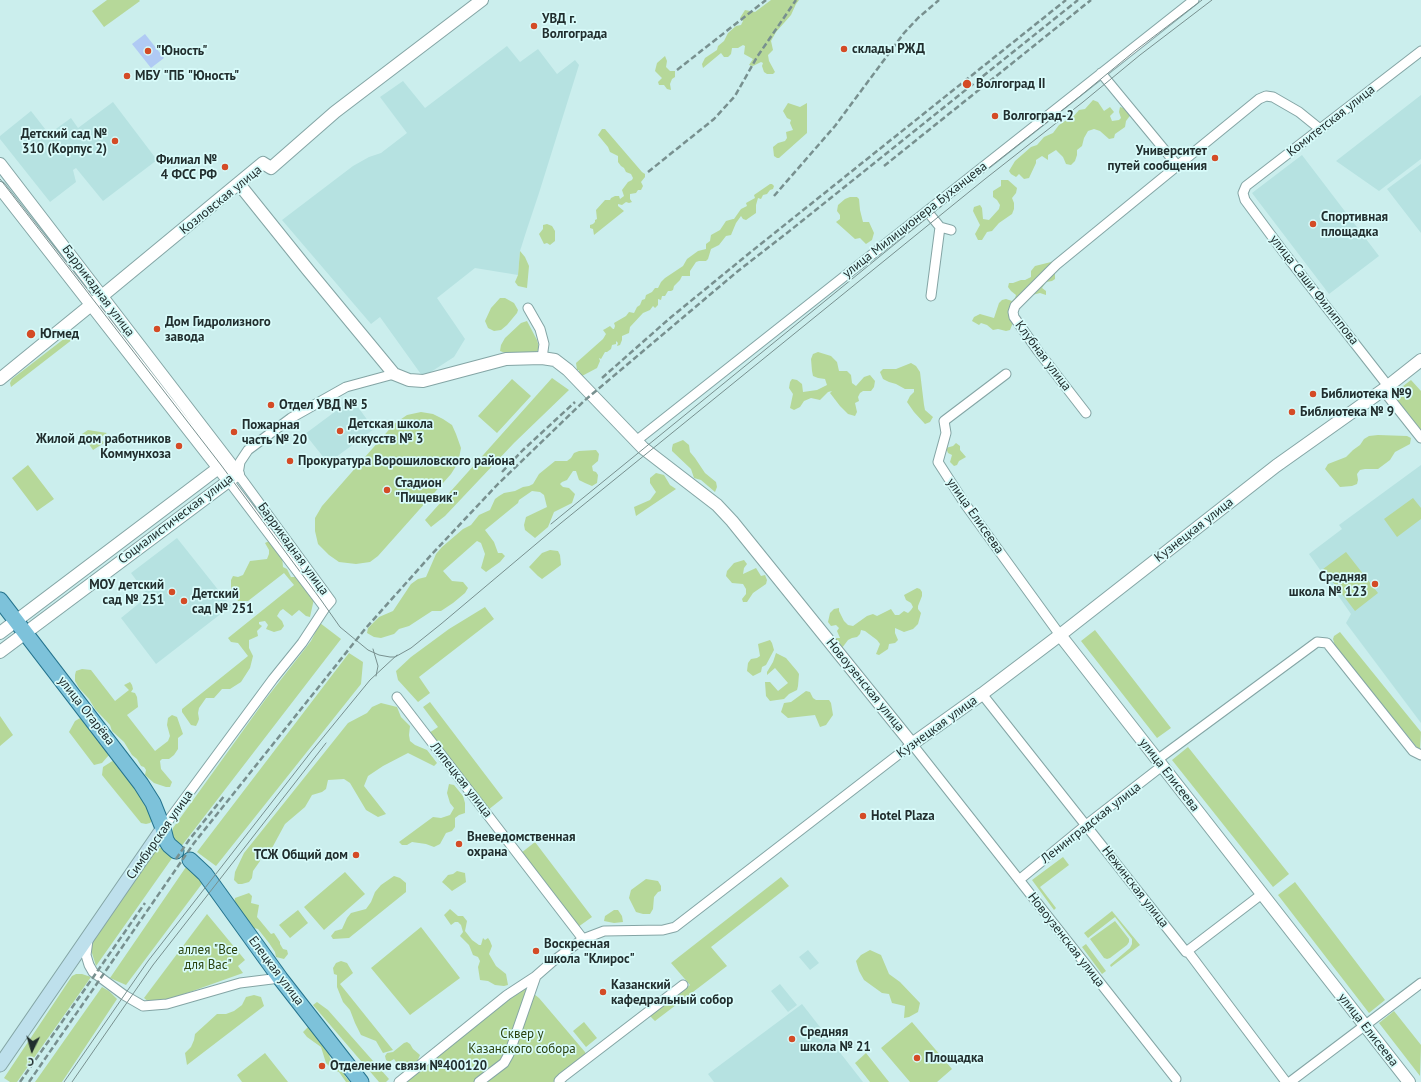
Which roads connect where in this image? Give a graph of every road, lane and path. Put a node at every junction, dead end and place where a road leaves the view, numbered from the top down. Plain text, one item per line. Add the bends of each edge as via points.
1 (482, 0) edge
2 (1194, 0) edge
3 (1421, 51) edge
4 (1101, 73) junction
5 (1320, 129) junction
6 (0, 164) edge
7 (1177, 166) junction
8 (239, 184) junction
9 (0, 188) edge
10 (1243, 193) joint
11 (927, 211) junction
12 (940, 227) junction
13 (951, 230) dead end
14 (102, 296) junction
15 (931, 296) dead end
16 (91, 306) junction
17 (528, 308) dead end
18 (542, 358) junction
19 (1421, 360) edge
20 (394, 374) junction
21 (1006, 374) dead end
22 (0, 379) edge
23 (1385, 388) junction
24 (1086, 413) dead end
25 (1421, 438) edge
26 (636, 441) junction
27 (223, 465) junction
28 (233, 477) junction
29 (0, 600) edge
30 (325, 608) joint
31 (21, 626) junction
32 (0, 633) edge
33 (1060, 635) junction
34 (0, 652) edge
35 (982, 694) junction
36 (397, 697) dead end
37 (912, 744) junction
38 (1421, 754) edge
39 (1160, 763) junction
40 (1086, 825) junction
41 (163, 828) junction
42 (176, 851) dead end
43 (190, 860) dead end
44 (1019, 880) junction
45 (1262, 894) junction
46 (89, 936) junction
47 (583, 939) junction
48 (1186, 952) junction
49 (277, 974) junction
50 (536, 976) junction
51 (1421, 984) edge
52 (683, 986) dead end
53 (1365, 1026) junction
54 (1, 1060) edge
55 (1176, 1079) dead end
56 (361, 1082) edge
57 (399, 1082) edge
58 (479, 1082) edge
59 (560, 1082) edge
60 (1286, 1082) edge
61 (1290, 1082) edge
62 (1409, 1082) edge

1 - 8 street, Козловская улица via 335,112 271,168 263,163
2 - 4 street, улица Милиционера Буханцева
3 - 5 street, Комитетская улица
4 - 7 street
4 - 11 street, улица Милиционера Буханцева
5 - 7 street, Клубная улица via 1299,112 1273,97 1266,96
5 - 10 street, Комитетская улица via 1246,186
6 - 14 street, Баррикадная улица
7 - 24 street, Клубная улица via 1056,265 1015,306 1014,317
8 - 14 street, Козловская улица
8 - 20 street
9 - 16 street, Баррикадная улица
10 - 23 street, улица Саши Филиппова via 1245,200
11 - 12 street
11 - 26 street, улица Милиционера Буханцева
12 - 13 street
12 - 15 street
14 - 16 street, Козловская улица
14 - 27 street, Баррикадная улица
16 - 22 street, Козловская улица
16 - 27 street, Баррикадная улица
17 - 18 street via 540,329 544,344
18 - 20 street via 506,359 423,381 409,380
18 - 26 street, Новоузенская улица via 554,360 568,370
19 - 23 street, Кузнецкая улица
20 - 28 street, Социалистическая улица via 348,385 291,418 248,450
21 - 33 street, улица Елисеева via 944,421 946,433 938,462 965,504
23 - 25 street, улица Саши Филиппова
23 - 33 street, Кузнецкая улица via 1276,466
26 - 37 street, Новоузенская улица via 717,505 732,521
27 - 28 street, Баррикадная улица
27 - 31 street, Социалистическая улица
28 - 30 street, Баррикадная улица
28 - 31 street, Социалистическая улица
29 - 31 main road, улица Огарёва
30 - 41 street, Симбирская улица via 302,643
31 - 32 street, Социалистическая улица
31 - 34 street, Социалистическая улица
31 - 41 main road, улица Огарёва via 133,772 148,794
33 - 35 street, Кузнецкая улица
33 - 39 street, улица Елисеева
35 - 37 street, Кузнецкая улица
35 - 40 street, Нежинская улица
36 - 47 street, Липецкая улица
37 - 44 street, Новоузенская улица
37 - 47 street, Кузнецкая улица via 675,927 663,930 604,931
38 - 39 street, Ленинградская улица via 1412,751 1327,643 1317,642
39 - 40 street, Ленинградская улица
39 - 45 street, улица Елисеева
40 - 44 street, Ленинградская улица
40 - 48 street, Нежинская улица
41 - 42 main road via 166,840
41 - 46 main road, Симбирская улица
43 - 49 main road, Елецкая улица via 205,874
44 - 55 street, Новоузенская улица
45 - 48 street
45 - 53 street, улица Елисеева
46 - 49 street via 86,955 93,972 143,1006 167,1004
46 - 54 main road, Симбирская улица
47 - 50 street, Кузнецкая улица
48 - 60 street, Нежинская улица
49 - 56 main road, Елецкая улица
50 - 57 street via 507,994
50 - 58 street via 509,1054 504,1063
51 - 53 street
52 - 59 street via 563,1077
53 - 61 street
53 - 62 street, улица Елисеева

